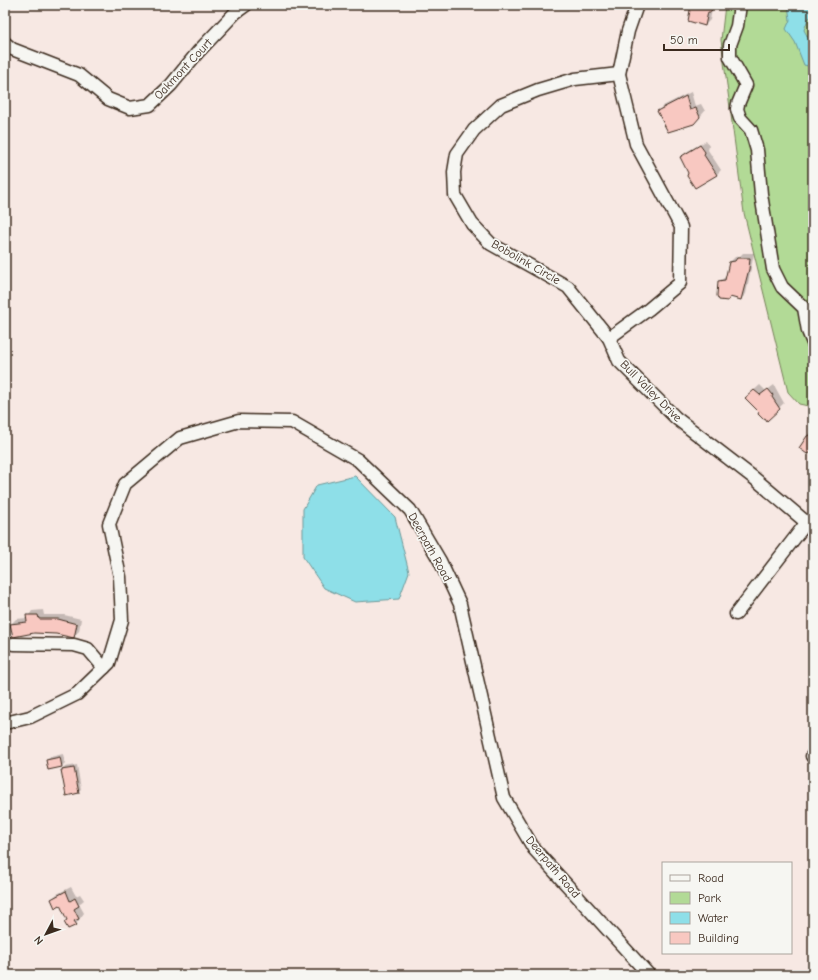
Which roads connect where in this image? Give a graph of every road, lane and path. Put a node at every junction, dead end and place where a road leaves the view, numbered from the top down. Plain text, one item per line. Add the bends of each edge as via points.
1 (246, 5) edge
2 (637, 5) edge
3 (740, 5) edge
4 (5, 43) edge
5 (618, 74) junction
6 (609, 338) junction
7 (813, 343) edge
8 (810, 525) edge
9 (736, 614) dead end
10 (13, 644) dead end
11 (104, 668) junction
12 (5, 723) edge
13 (649, 975) edge

1 - 4 street, Oakmont Court via 235,13 150,105 130,108 108,99 79,75 12,49
2 - 5 street
3 - 7 street via 730,51 733,64 746,85 738,104 738,114 751,130 757,150 773,269 782,287 804,308
5 - 6 street via 636,144 681,227 680,283
5 - 6 street, Bobolink Circle via 575,79 501,105 474,130 457,154 454,172 455,195 472,224 491,244 568,286
6 - 8 street, Bull Valley Drive via 620,361 676,418
8 - 9 street
10 - 11 street via 74,645 88,649
11 - 12 street, Deerpath Road via 77,694 30,717
11 - 13 street, Deerpath Road via 109,663 122,620 120,577 109,524 125,484 180,438 239,421 295,423 358,460 410,510 440,561 460,604 504,798 534,849

